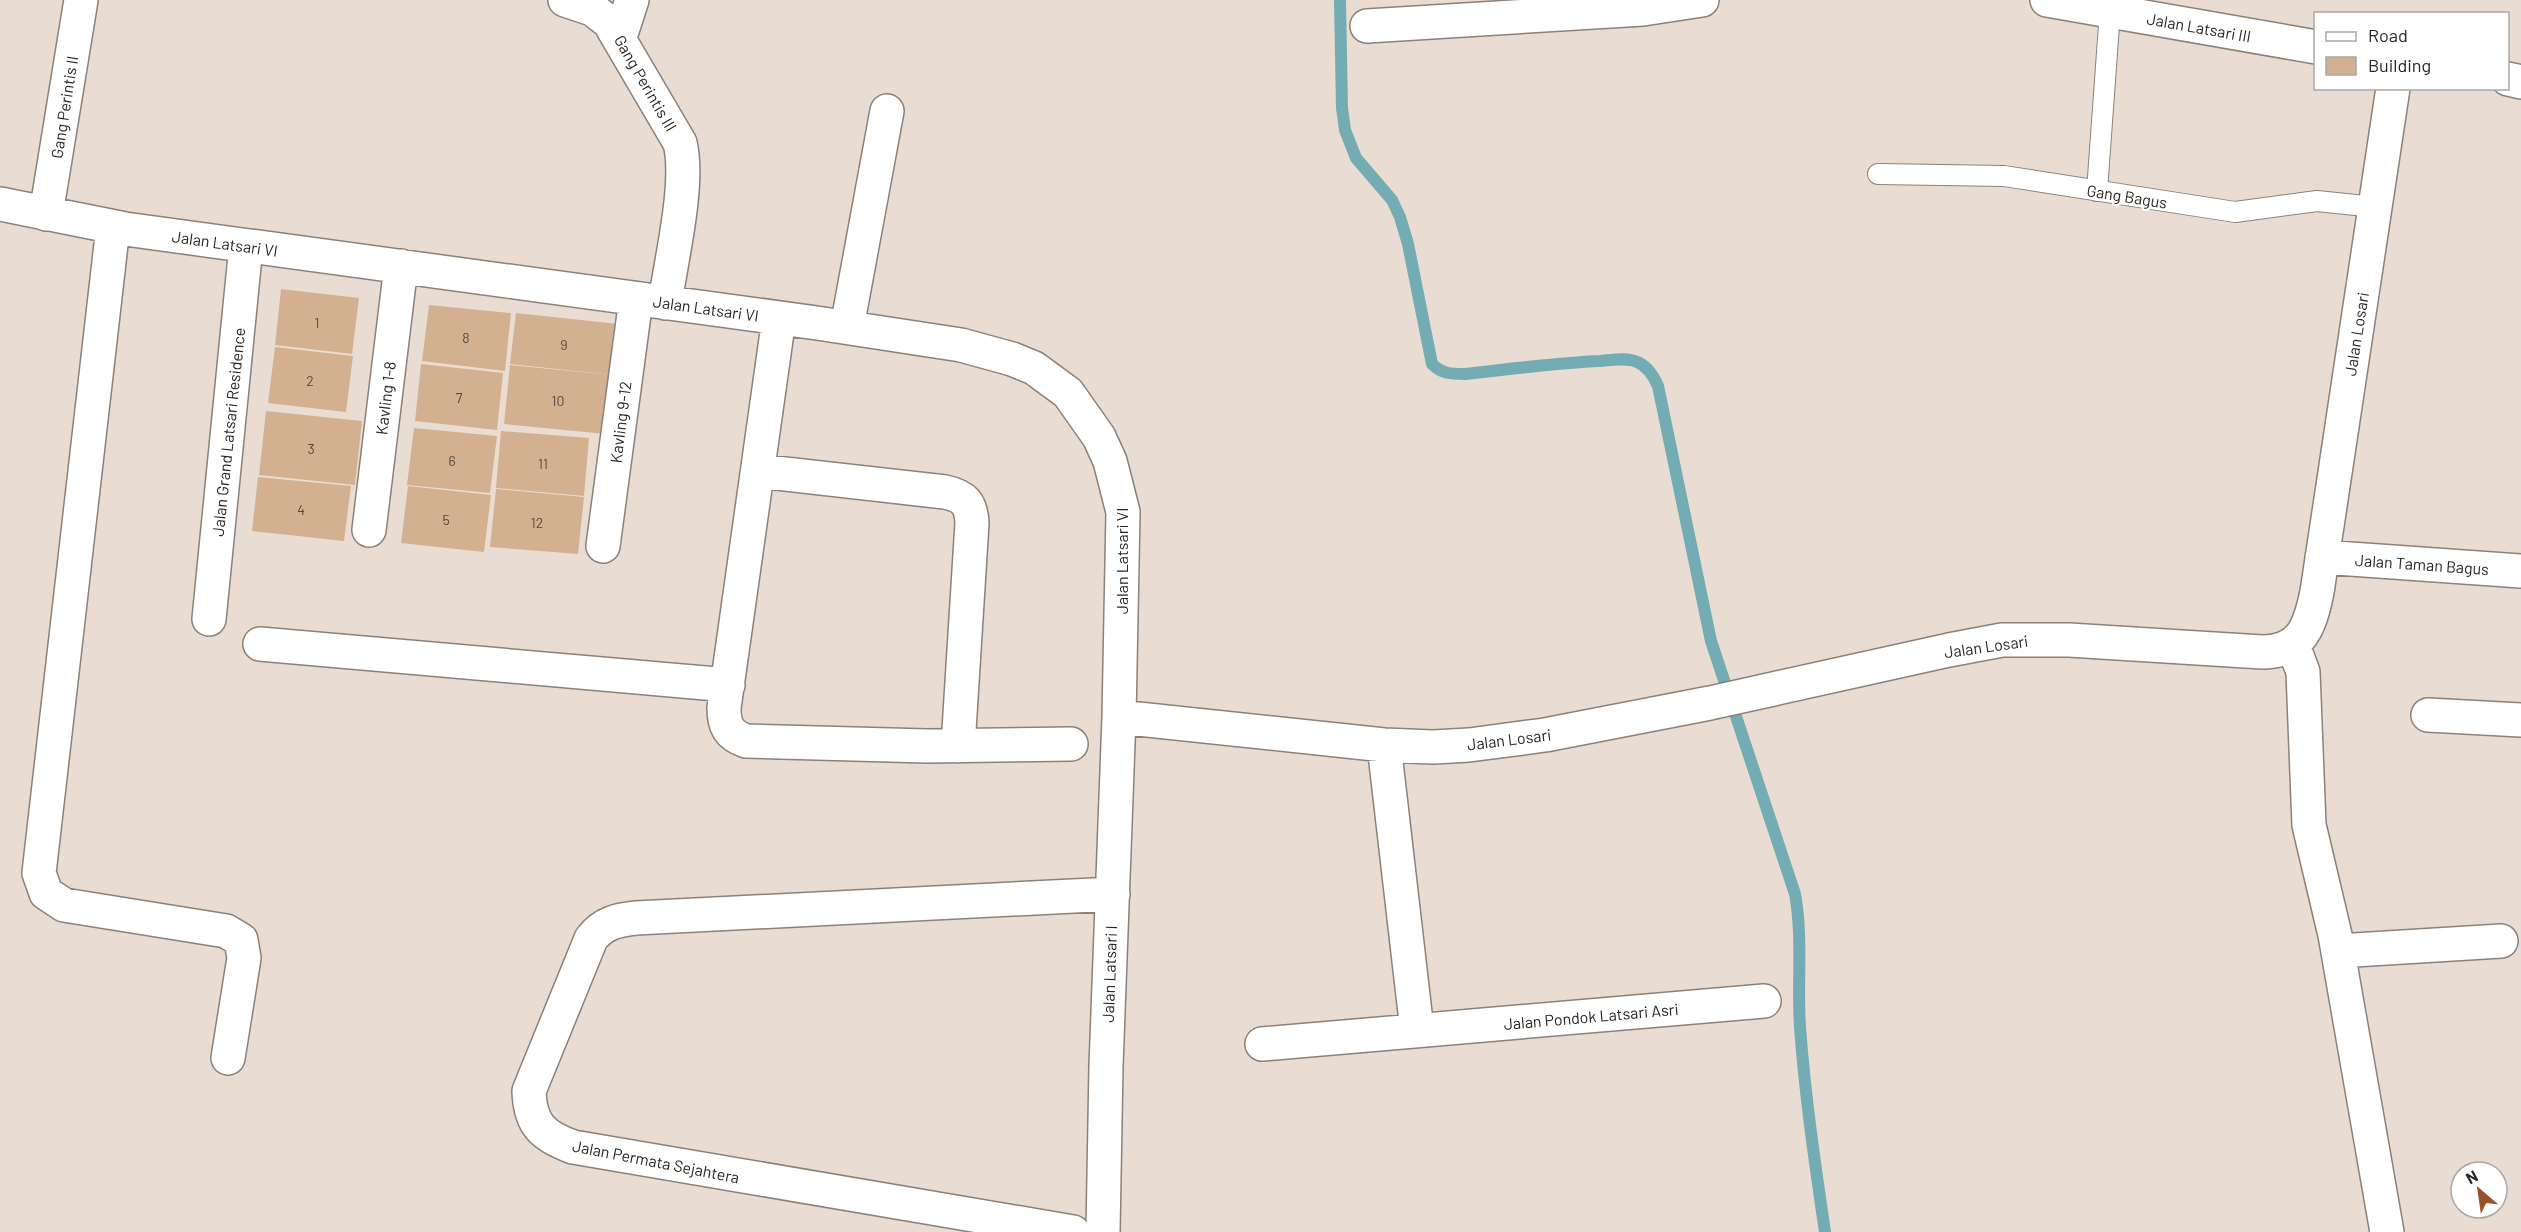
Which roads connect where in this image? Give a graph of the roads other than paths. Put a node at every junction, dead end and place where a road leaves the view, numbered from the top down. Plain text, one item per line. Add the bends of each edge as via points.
1 (81, 0) edge
2 (565, 0) edge
3 (632, 0) edge
4 (1702, 0) edge
5 (2047, 0) edge
6 (1482, 10) edge
7 (2110, 11) junction
8 (1367, 26) dead end
9 (620, 37) junction
10 (2314, 47) edge
11 (2393, 90) edge
12 (887, 111) dead end
13 (1878, 174) dead end
14 (2097, 191) junction
15 (0, 204) edge
16 (2375, 207) junction
17 (46, 214) junction
18 (113, 227) junction
19 (246, 246) junction
20 (401, 267) junction
21 (651, 301) junction
22 (779, 318) junction
23 (847, 327) junction
24 (758, 471) junction
25 (369, 530) dead end
26 (603, 546) dead end
27 (2322, 557) junction
28 (2521, 571) edge
29 (209, 619) dead end
30 (260, 644) dead end
31 (2293, 645) junction
32 (728, 685) junction
33 (2428, 715) dead end
34 (1119, 717) junction
35 (2521, 720) edge
36 (1071, 744) dead end
37 (1384, 745) junction
38 (958, 746) junction
39 (1113, 894) junction
40 (2501, 941) dead end
41 (2338, 951) junction
42 (1764, 1001) dead end
43 (1417, 1030) junction
44 (1262, 1044) dead end
45 (228, 1058) dead end
46 (1073, 1232) edge
47 (1103, 1232) edge
48 (2387, 1232) edge

1 - 17 street, Gang Perintis II
2 - 9 street, Gang Perintis III via 602,15
3 - 9 street
4 - 6 street via 1654,8
5 - 7 street, Jalan Latsari III
6 - 8 street
7 - 10 street, Jalan Latsari III
7 - 14 lane
9 - 21 street, Gang Perintis III via 672,128 683,156 682,185
11 - 16 street, Jalan Losari
12 - 23 street
13 - 14 lane, Gang Bagus via 2004,176
14 - 16 lane, Gang Bagus via 2235,212 2317,201
15 - 17 street, Jalan Latsari VI
16 - 27 street, Jalan Losari
17 - 18 street, Jalan Latsari VI
18 - 19 street, Jalan Latsari VI
18 - 45 street via 39,873 46,893 64,905 226,931 241,940 244,958
19 - 20 street, Jalan Latsari VI
19 - 29 street, Jalan Grand Latsari Residence
20 - 21 street, Jalan Latsari VI
20 - 25 street, Kavling 1-8
21 - 22 street, Jalan Latsari VI
21 - 26 street, Kavling 9-12
22 - 23 street, Jalan Latsari VI
22 - 24 street
23 - 34 street, Jalan Latsari VI via 961,345 1012,359 1034,368 1068,393 1088,419 1110,461 1123,512
24 - 32 street
24 - 38 street via 945,492 964,498 972,523
27 - 28 street, Jalan Taman Bagus
27 - 31 street, Jalan Losari via 2310,621
30 - 32 street
31 - 37 street, Jalan Losari via 2262,652 2069,640 2002,640 1710,703 1499,742 1433,747
31 - 41 street via 2303,672 2309,825
32 - 38 street via 726,728 746,741
33 - 35 street
34 - 37 street, Jalan Losari
34 - 39 street, Jalan Latsari I
36 - 38 street
37 - 43 street
39 - 46 street, Jalan Permata Sejahtera via 614,922 602,927 591,939 529,1091 530,1111 538,1127 551,1138 582,1149
39 - 47 street, Jalan Latsari I
40 - 41 street
41 - 48 street
42 - 43 street, Jalan Pondok Latsari Asri
43 - 44 street, Jalan Pondok Latsari Asri

